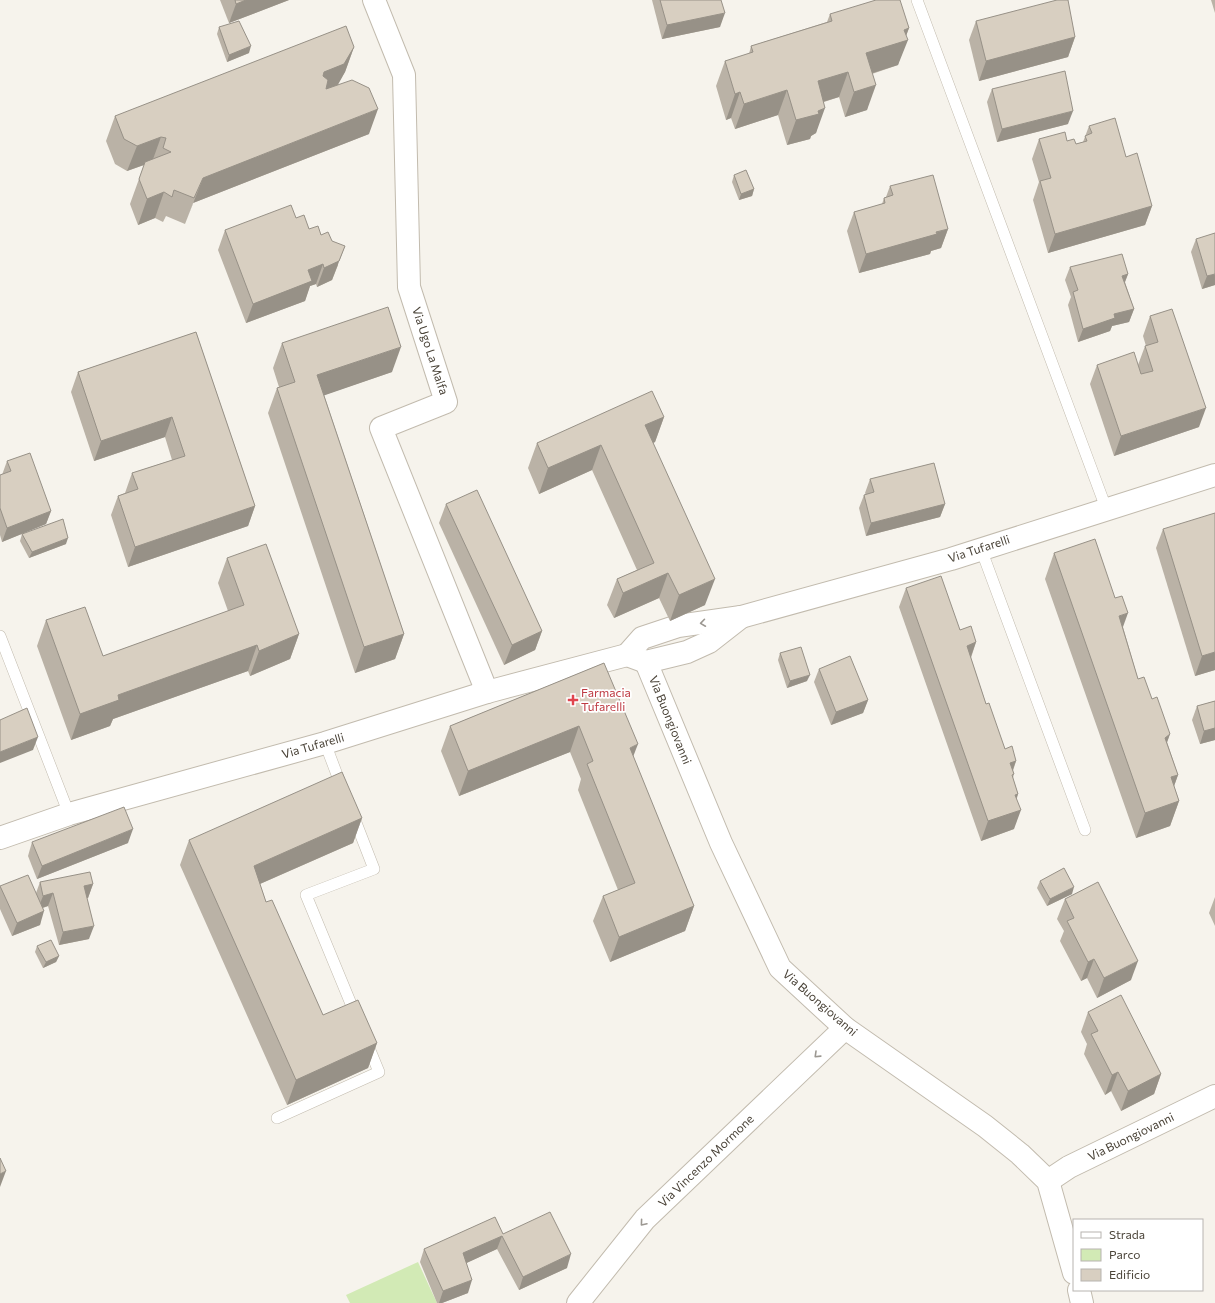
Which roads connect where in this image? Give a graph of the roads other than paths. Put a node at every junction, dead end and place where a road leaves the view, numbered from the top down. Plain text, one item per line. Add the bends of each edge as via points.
1 (374, 0) edge
2 (917, 0) edge
3 (1215, 475) edge
4 (1106, 508) junction
5 (981, 549) junction
6 (0, 636) edge
7 (637, 659) junction
8 (487, 692) junction
9 (325, 743) junction
10 (70, 814) junction
11 (1084, 830) dead end
12 (0, 838) edge
13 (845, 1028) junction
14 (1215, 1096) edge
15 (277, 1118) dead end
16 (1048, 1181) junction
17 (1073, 1269) edge
18 (1079, 1291) edge
19 (578, 1303) edge
20 (1082, 1303) edge

1 - 8 street, Via Ugo La Malfa via 404,75 409,287 446,402 380,428
2 - 4 lane
3 - 4 street, Via Tufarelli
4 - 5 street, Via Tufarelli
5 - 7 street, Via Tufarelli via 742,617 709,642 687,652
5 - 11 lane
6 - 10 lane
7 - 8 street, Via Tufarelli
7 - 13 street, Via Buongiovanni via 780,968
8 - 9 street, Via Tufarelli
9 - 10 street, Via Tufarelli
9 - 15 lane via 374,870 306,895 379,1072
10 - 12 street, Via Tufarelli
13 - 16 street, Via Buongiovanni via 985,1126
13 -> 19 street, Via Vincenzo Mormone via 645,1219
14 - 16 street, Via Buongiovanni via 1069,1167
16 - 17 street
18 - 20 street

